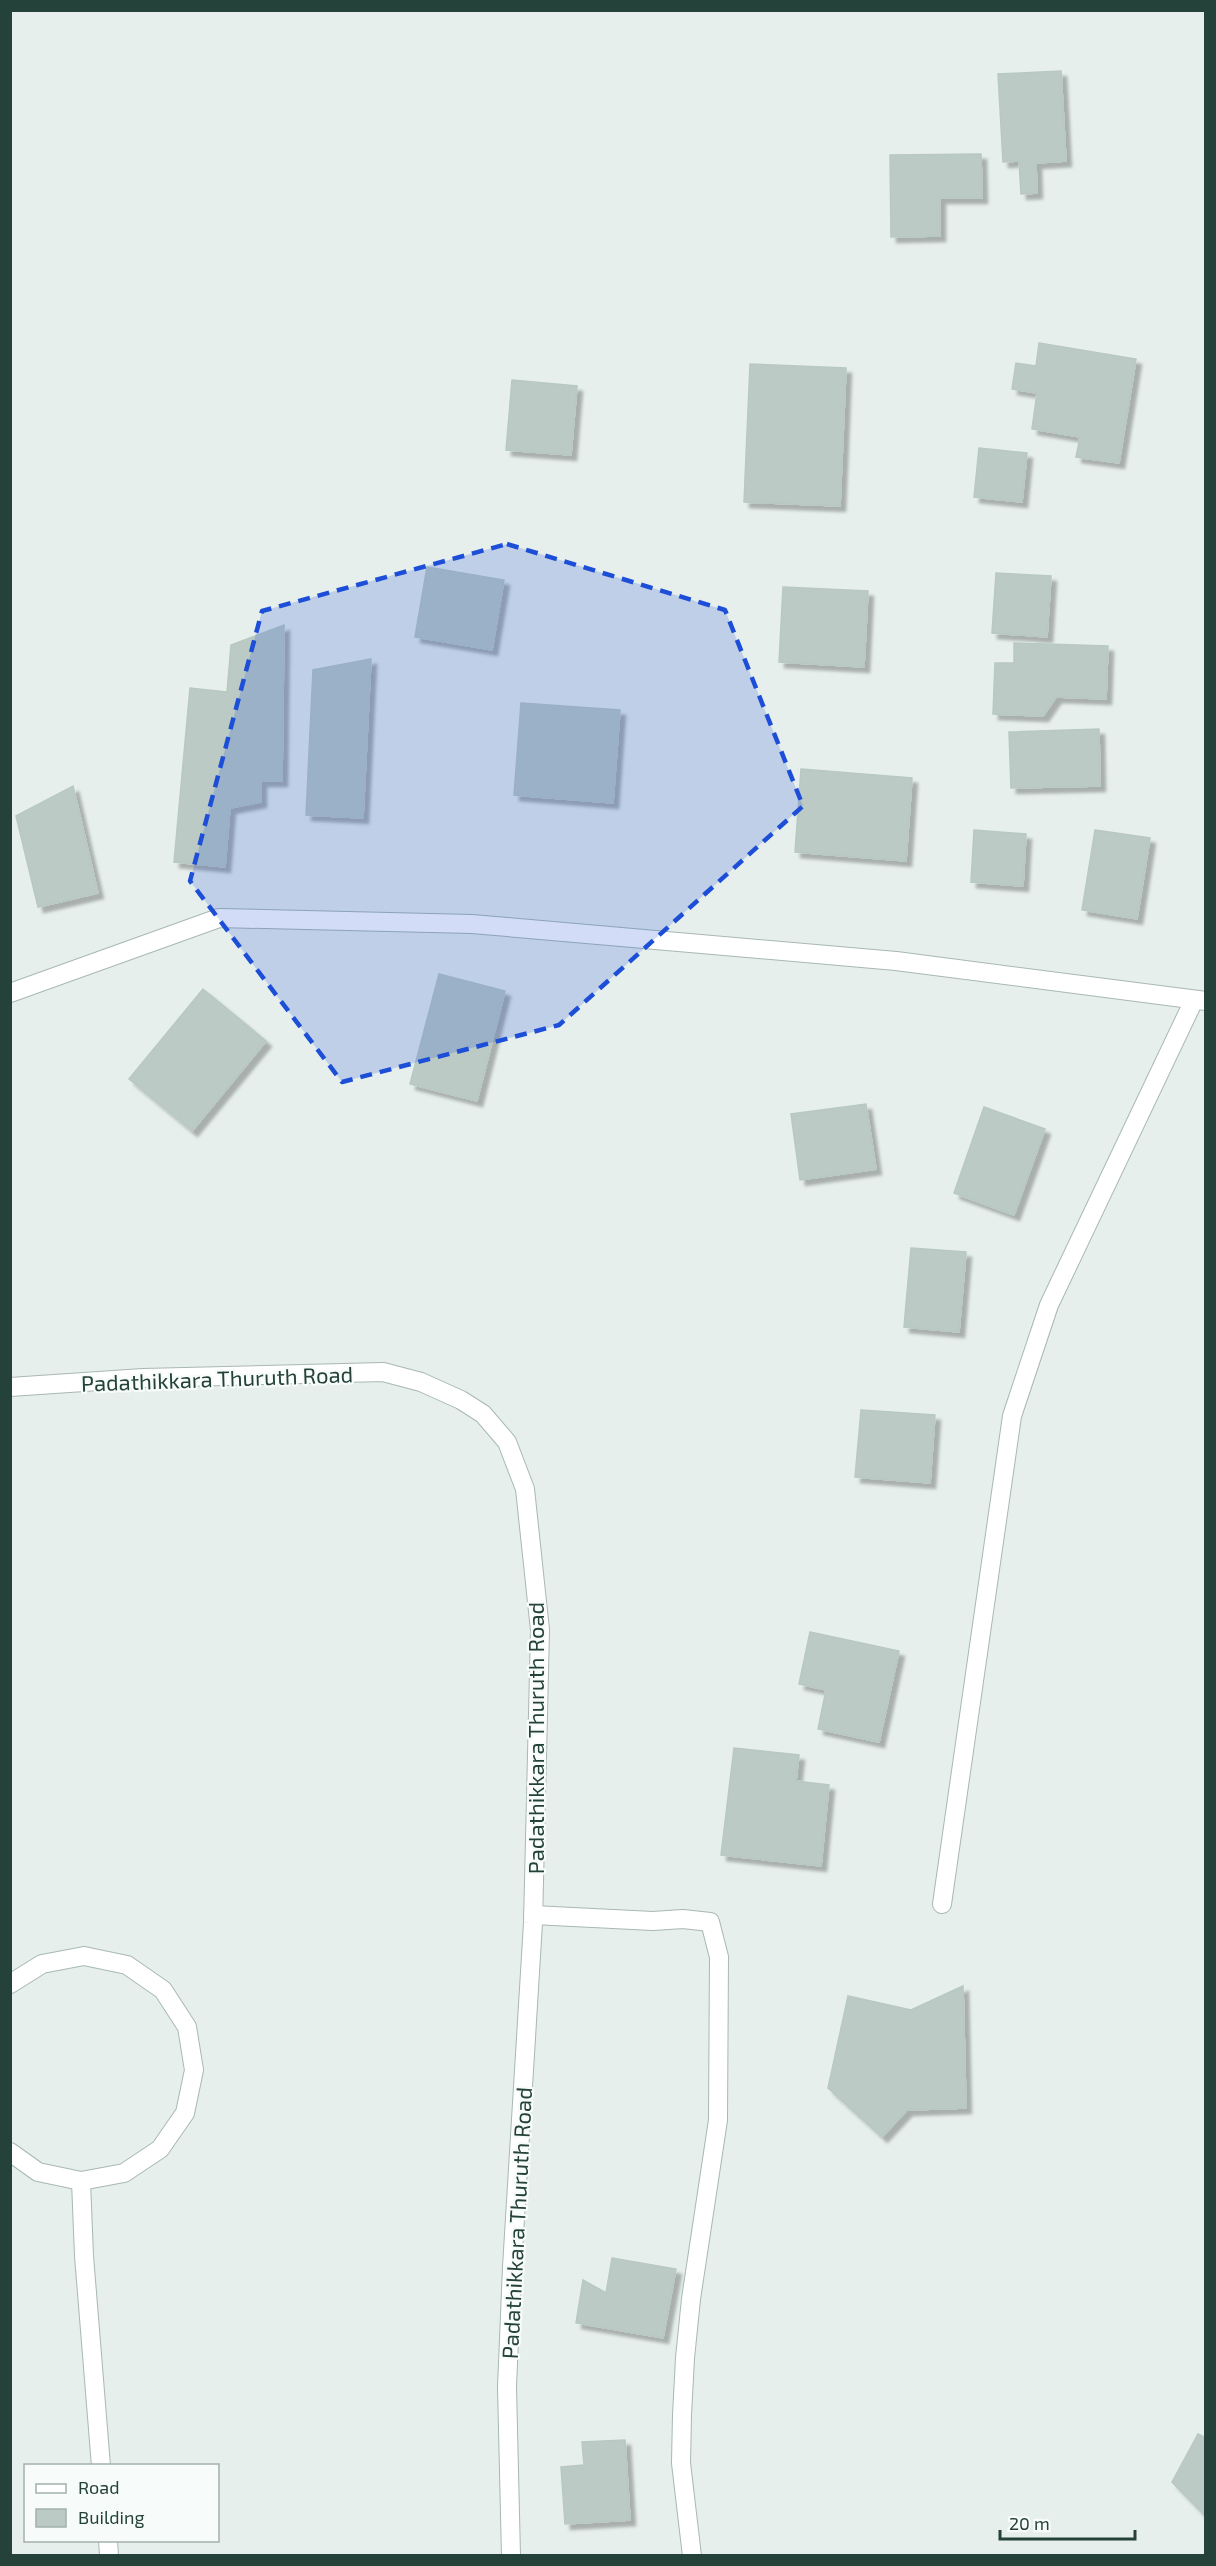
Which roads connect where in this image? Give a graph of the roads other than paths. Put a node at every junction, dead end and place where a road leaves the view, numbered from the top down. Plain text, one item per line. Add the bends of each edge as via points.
1 (10, 993) edge
2 (1200, 1000) edge
3 (10, 1387) edge
4 (942, 1904) dead end
5 (533, 1915) junction
6 (10, 1984) edge
7 (10, 2152) edge
8 (81, 2181) junction
9 (101, 2464) edge
10 (511, 2556) edge
11 (692, 2556) edge

1 - 2 street via 219,918 472,924 896,961
2 - 4 street via 1049,1305 1012,1416
3 - 5 street, Padathikkara Thuruth Road via 143,1378 383,1372 421,1382 483,1414 507,1442 525,1489 540,1630
5 - 10 street, Padathikkara Thuruth Road via 507,2387
5 - 11 street via 710,1922 719,1957 718,2120 692,2299 682,2415 681,2463
6 - 8 street via 42,1964 84,1956 127,1965 163,1990 187,2027 194,2070 185,2113 160,2149 124,2173
7 - 8 street via 38,2172
8 - 9 street

